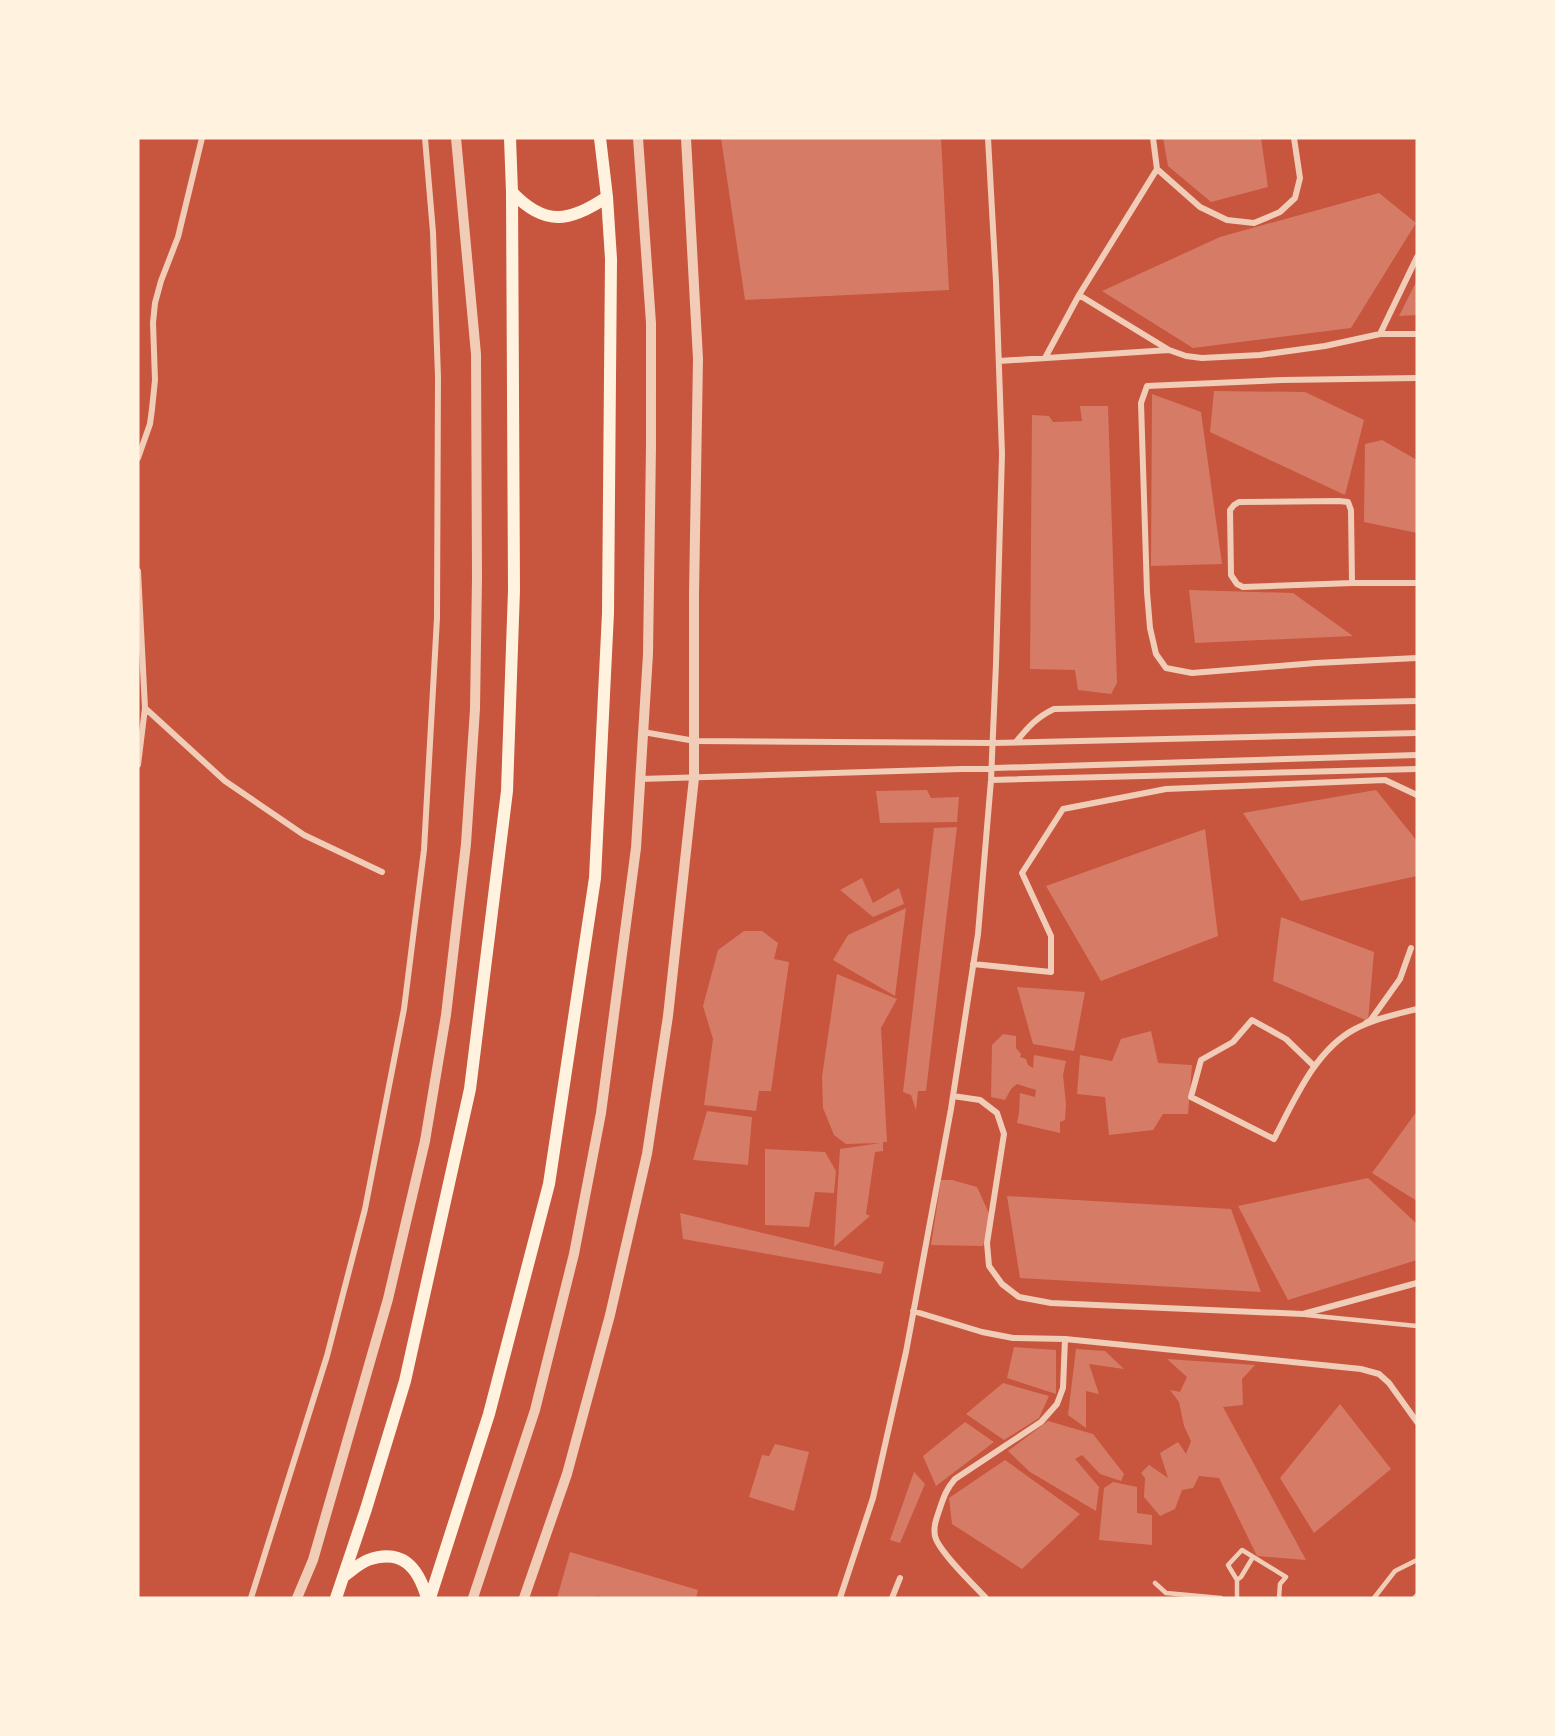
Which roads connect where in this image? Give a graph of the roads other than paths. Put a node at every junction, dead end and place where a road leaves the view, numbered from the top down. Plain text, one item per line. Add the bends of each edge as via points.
1 (202, 138) edge
2 (425, 138) edge
3 (456, 138) edge
4 (510, 138) edge
5 (600, 138) edge
6 (638, 138) edge
7 (686, 138) edge
8 (988, 138) edge
9 (1153, 138) edge
10 (1294, 138) edge
11 (1158, 169) junction
12 (512, 192) junction
13 (607, 197) junction
14 (1417, 256) edge
15 (1079, 295) junction
16 (1380, 334) junction
17 (1417, 334) edge
18 (1169, 350) junction
19 (1045, 358) junction
20 (999, 361) junction
21 (1417, 378) edge
22 (138, 458) edge
23 (138, 571) edge
24 (1352, 583) junction
25 (1417, 583) edge
26 (1417, 658) edge
27 (1417, 701) edge
28 (145, 708) junction
29 (643, 732) junction
30 (1417, 733) edge
31 (695, 741) junction
32 (1016, 742) junction
33 (993, 743) junction
34 (1417, 755) edge
35 (138, 765) edge
36 (991, 769) junction
37 (1417, 769) edge
38 (694, 778) junction
39 (640, 779) junction
40 (991, 780) junction
41 (1417, 795) edge
42 (381, 872) dead end
43 (1412, 948) dead end
44 (973, 964) junction
45 (1417, 1009) edge
46 (1355, 1029) junction
47 (1314, 1066) junction
48 (953, 1096) junction
49 (1417, 1282) edge
50 (913, 1311) junction
51 (1303, 1314) junction
52 (1417, 1326) edge
53 (1065, 1339) junction
54 (1417, 1422) edge
55 (1253, 1557) junction
56 (1417, 1560) edge
57 (344, 1576) junction
58 (900, 1578) dead end
59 (1237, 1580) junction
60 (1155, 1583) dead end
61 (251, 1598) edge
62 (297, 1598) edge
63 (336, 1598) edge
64 (428, 1598) edge
65 (473, 1598) edge
66 (524, 1598) edge
67 (840, 1598) edge
68 (892, 1598) edge
69 (986, 1598) edge
70 (1221, 1598) edge
71 (1237, 1598) edge
72 (1279, 1598) edge
73 (1374, 1598) edge

1 - 22 street via 178,237 155,303 152,409
2 - 61 street via 434,232 438,411 437,618 424,850 404,1009 365,1209 327,1356
3 - 62 street via 476,354 475,709 466,844 446,1015 425,1141 388,1299 313,1560
4 - 12 main road
5 - 13 main road
6 - 29 street via 651,323 648,654
7 - 31 street via 698,359
8 - 20 street
9 - 11 street
10 - 11 street via 1300,178 1295,198 1280,212 1254,223 1227,220 1200,207
11 - 15 street
12 - 13 main road via 539,214 562,218 589,209
12 - 57 main road via 514,590 507,791 470,1089 405,1381
13 - 64 main road via 611,259 608,613 595,878 549,1184 489,1414
14 - 16 street
15 - 18 street
15 - 19 street
16 - 17 street
16 - 18 street via 1260,355 1202,358
18 - 19 street
19 - 20 street
20 - 33 street via 1002,454
21 - 26 street via 1147,386 1141,404 1150,628 1156,654 1166,668 1192,672
23 - 28 street
24 - 24 street via 1243,587 1237,584 1231,574 1230,510 1239,502 1348,502
24 - 25 street
27 - 32 street via 1054,709 1029,725
28 - 35 street
28 - 42 street via 225,781 304,835
29 - 31 street
29 - 39 street
30 - 32 street
31 - 33 street
31 - 38 street
32 - 33 street
33 - 36 street
34 - 36 street
36 - 38 street
36 - 40 street
37 - 40 street
38 - 39 street
38 - 66 street via 668,1016 647,1154 610,1315 567,1474
39 - 65 street via 636,848 601,1113 574,1254 535,1410
40 - 44 street
41 - 44 street via 1385,780 1166,789 1063,809 1022,873 1051,936 1051,972
43 - 46 street via 1400,979 1379,1009 1370,1021
44 - 48 street
45 - 46 street
46 - 47 street
47 - 47 street via 1274,1139 1191,1097 1202,1059 1233,1042 1252,1020 1286,1039
48 - 50 street
48 - 51 street via 980,1100 997,1113 1004,1134 987,1243 989,1266 1002,1284 1019,1297 1051,1303
49 - 51 street
50 - 53 street via 1013,1338
50 - 67 street via 873,1498
51 - 52 lane
53 - 54 street via 1361,1369 1379,1374 1389,1383
53 - 69 street via 1063,1388 1057,1404 1041,1422 955,1479 947,1487 934,1527 943,1552
55 - 59 lane
55 - 59 lane via 1242,1550 1228,1565
55 - 72 lane via 1286,1577 1280,1584
56 - 73 lane via 1395,1571
57 - 63 main road
57 - 64 main road via 366,1560 389,1555 415,1569
58 - 68 street
59 - 71 lane
60 - 70 lane via 1166,1593

